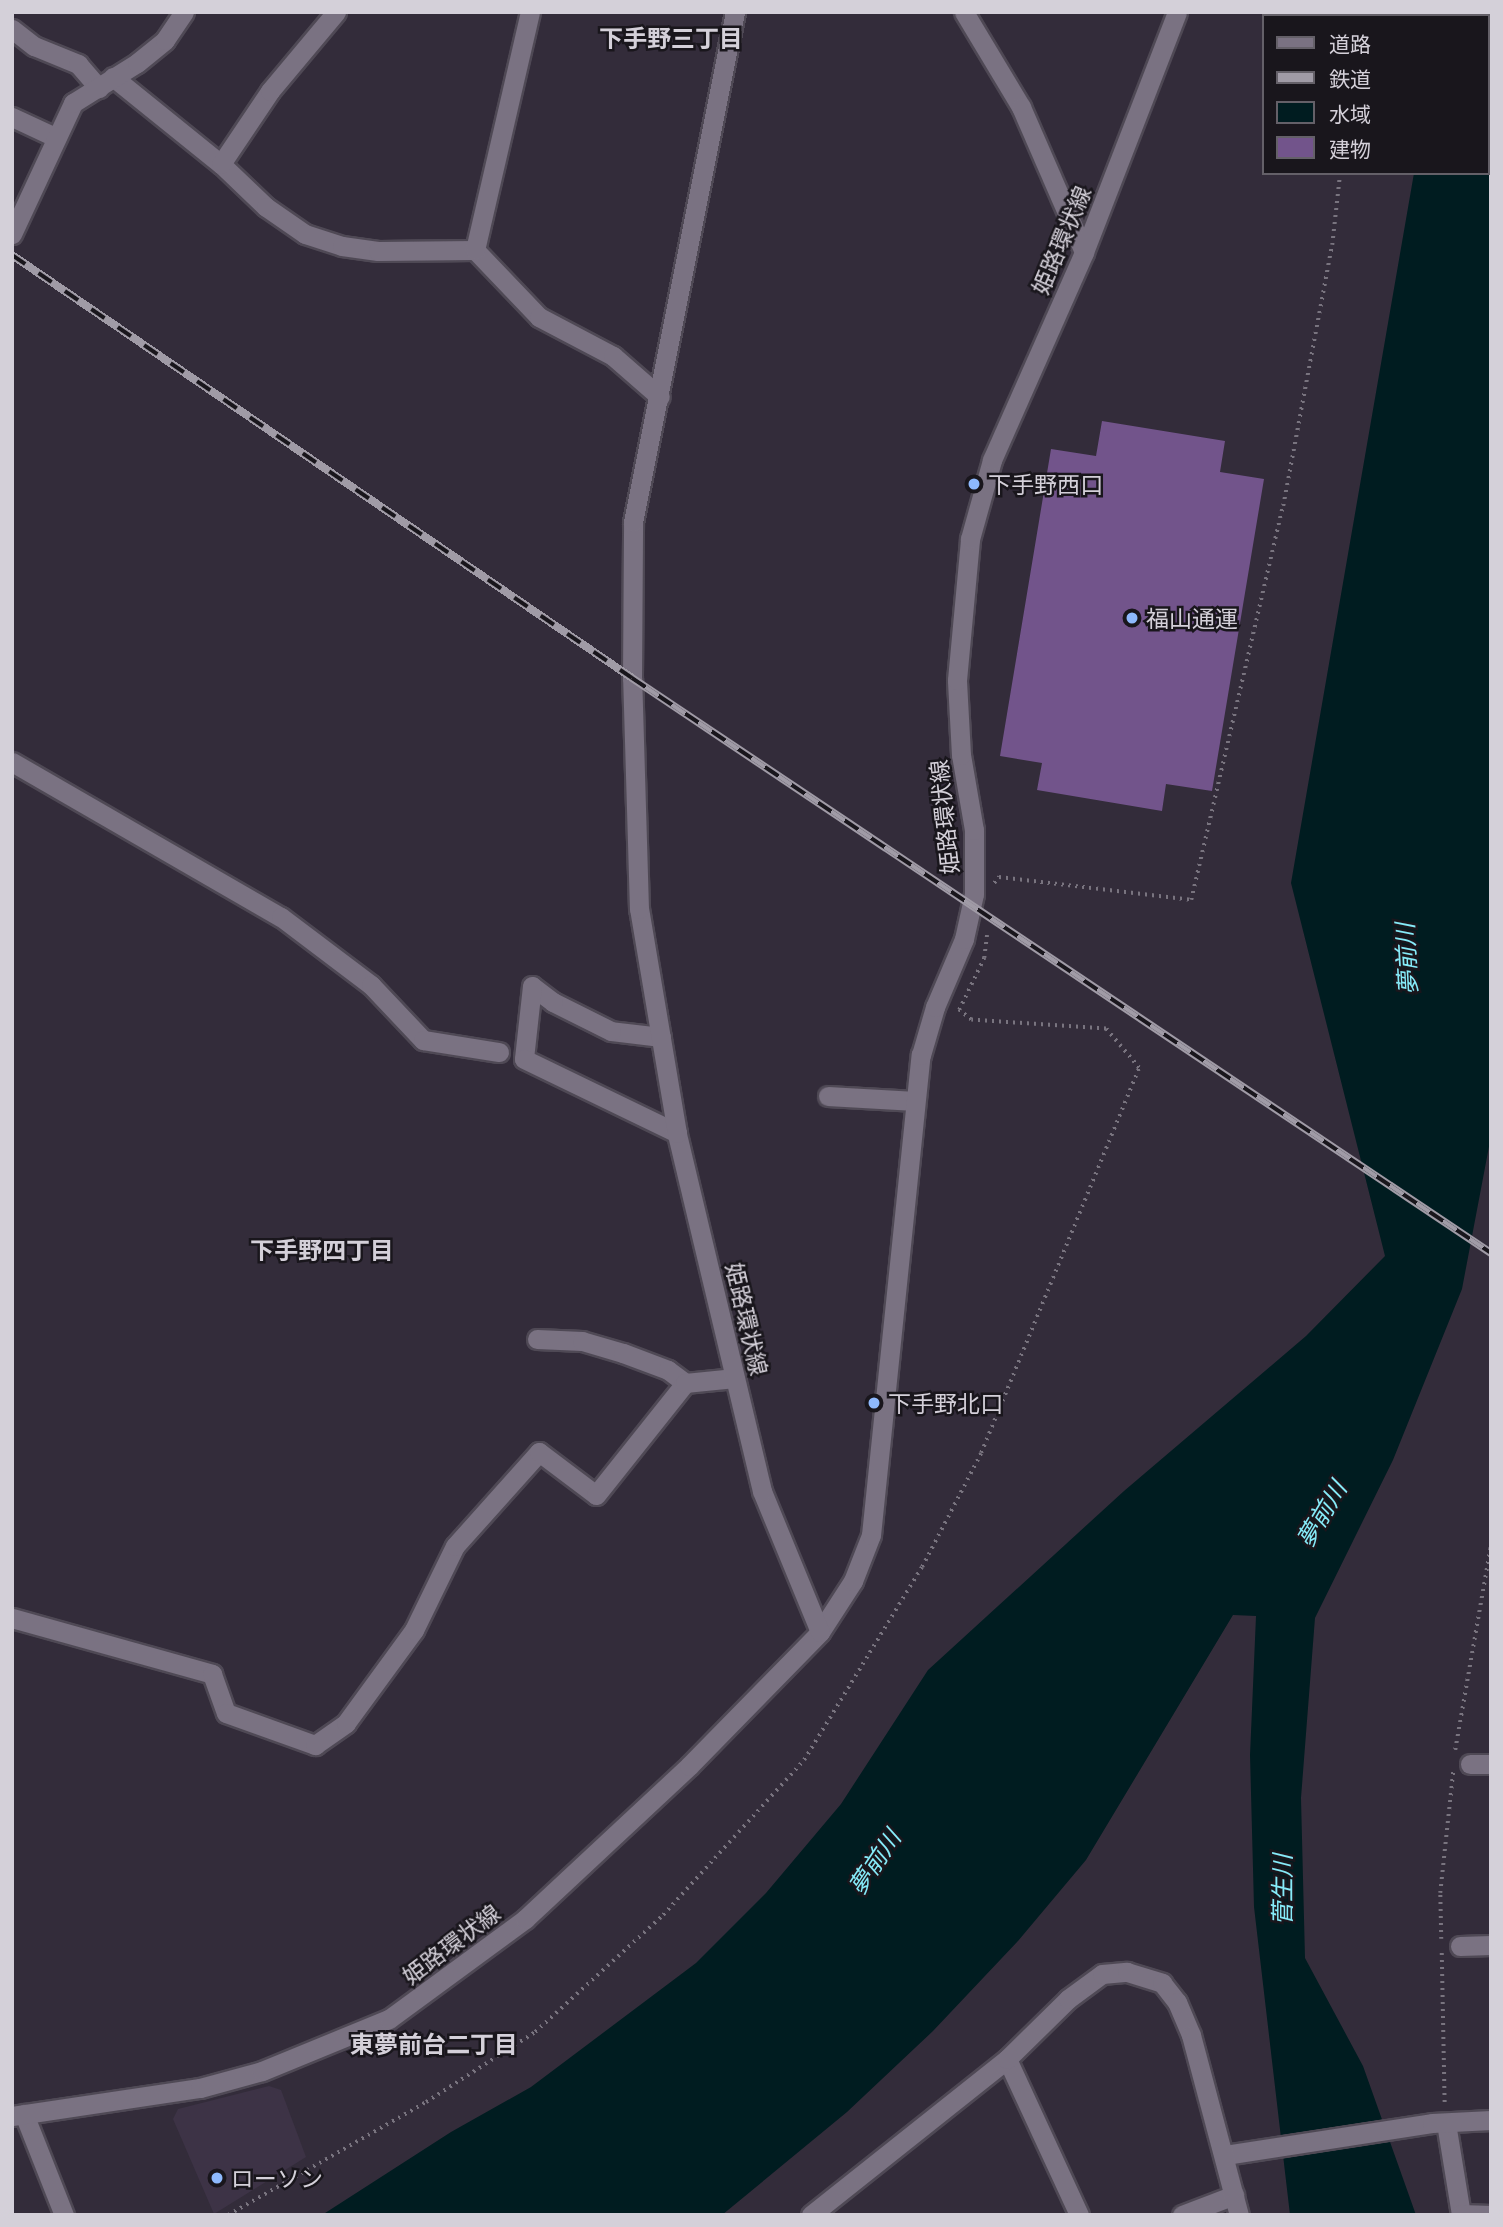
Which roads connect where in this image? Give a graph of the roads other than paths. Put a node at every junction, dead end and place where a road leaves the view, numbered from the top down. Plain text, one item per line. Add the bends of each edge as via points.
1 (184, 12) edge
2 (336, 12) edge
3 (530, 12) edge
4 (735, 12) edge
5 (964, 12) edge
6 (1177, 12) edge
7 (12, 29) edge
8 (106, 83) junction
9 (12, 117) edge
10 (55, 137) junction
11 (221, 164) junction
12 (12, 234) edge
13 (475, 250) junction
14 (1084, 252) junction
15 (660, 397) junction
16 (12, 762) edge
17 (661, 1037) junction
18 (499, 1052) dead end
19 (828, 1096) dead end
20 (915, 1101) junction
21 (677, 1133) junction
22 (537, 1339) dead end
23 (735, 1378) junction
24 (685, 1383) junction
25 (12, 1618) edge
26 (820, 1632) junction
27 (1491, 1764) edge
28 (1471, 1765) dead end
29 (1491, 1945) edge
30 (1460, 1946) dead end
31 (1007, 2059) junction
32 (18, 2115) edge
33 (1491, 2119) edge
34 (1439, 2123) junction
35 (1233, 2153) junction
36 (1234, 2195) junction
37 (824, 2211) edge
38 (1461, 2214) edge
39 (64, 2215) edge
40 (1079, 2215) edge
41 (1182, 2215) edge
42 (1240, 2215) edge
43 (1491, 2215) edge

1 - 8 street via 165,40
2 - 11 street via 270,91
3 - 13 street
4 - 15 street, 姫路環状線
5 - 14 street via 1021,107
6 - 14 street, 姫路環状線
7 - 8 street via 34,46 78,64
8 - 10 street via 74,103
8 - 11 street
9 - 10 street
10 - 12 street
11 - 13 street via 266,207 305,234 378,251
13 - 15 street via 539,317 613,356
14 - 20 street, 姫路環状線 via 992,460 970,539 958,713 976,881 964,939 935,1007 921,1055
15 - 17 street, 姫路環状線 via 633,522 632,678 639,909
16 - 18 street via 281,917 371,985 423,1040
17 - 21 street, 姫路環状線
17 - 21 street via 611,1031 553,1002 532,986 524,1059
19 - 20 street
20 - 26 street, 姫路環状線 via 871,1535 853,1581
21 - 23 street, 姫路環状線
22 - 24 street via 582,1341 623,1353 668,1370
23 - 24 street
23 - 26 street, 姫路環状線 via 762,1492
24 - 25 street via 596,1495 539,1452 455,1546 414,1630 346,1723 315,1745 226,1713 212,1674
26 - 32 street, 姫路環状線 via 689,1766 524,1919 389,2019 275,2067 200,2088
27 - 28 street
29 - 30 street
31 - 35 street via 1068,1999 1102,1974 1146,1975 1162,1983 1177,2002
31 - 37 street
31 - 40 street
32 - 39 street
33 - 34 street
34 - 35 street
34 - 38 street
35 - 36 street
36 - 41 street
36 - 42 street
38 - 43 street

